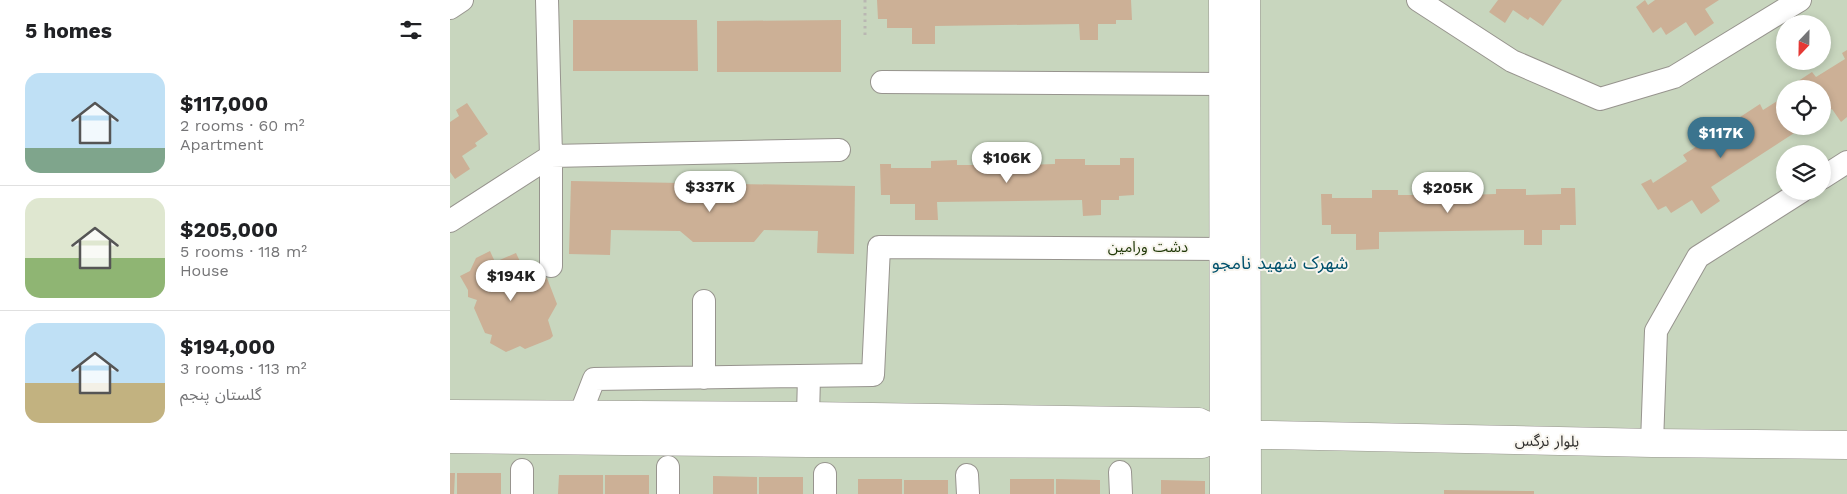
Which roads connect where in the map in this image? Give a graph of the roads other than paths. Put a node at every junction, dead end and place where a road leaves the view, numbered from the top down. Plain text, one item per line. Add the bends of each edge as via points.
1 (462, 0) edge
2 (547, 0) edge
3 (1223, 0) edge
4 (1246, 0) edge
5 (1418, 0) edge
6 (1800, 0) edge
7 (450, 8) edge
8 (882, 82) dead end
9 (1223, 84) junction
10 (839, 150) dead end
11 (551, 156) junction
12 (1847, 162) edge
13 (1831, 172) edge
14 (1788, 200) edge
15 (450, 221) edge
16 (1224, 249) junction
17 (551, 266) dead end
18 (704, 301) dead end
19 (809, 376) junction
20 (704, 378) junction
21 (450, 414) edge
22 (580, 415) junction
23 (808, 416) junction
24 (1236, 434) junction
25 (450, 439) edge
26 (808, 443) junction
27 (1652, 443) junction
28 (1847, 445) edge
29 (668, 467) dead end
30 (522, 470) dead end
31 (1120, 472) dead end
32 (522, 494) edge
33 (668, 494) edge
34 (1121, 494) edge
35 (1224, 494) edge
36 (1247, 494) edge

1 - 7 street
2 - 11 street
3 - 9 street
4 - 24 street
5 - 6 street via 1512,62 1600,99 1674,77
8 - 9 street
9 - 16 street
10 - 11 street
11 - 15 street
11 - 17 street
12 - 13 street
14 - 27 street via 1698,257 1656,331
16 - 19 street via 879,247 873,375
16 - 24 street
18 - 20 street
19 - 20 street
19 - 23 street
20 - 22 street via 594,379
21 - 22 street
22 - 23 street
23 - 24 street via 1199,422
23 - 26 street
24 - 26 street via 1202,444
24 - 27 street, بلوار نرگس
24 - 35 street
24 - 36 street
25 - 26 street
27 - 28 street, بلوار نرگس
29 - 33 street
30 - 32 street
31 - 34 street

